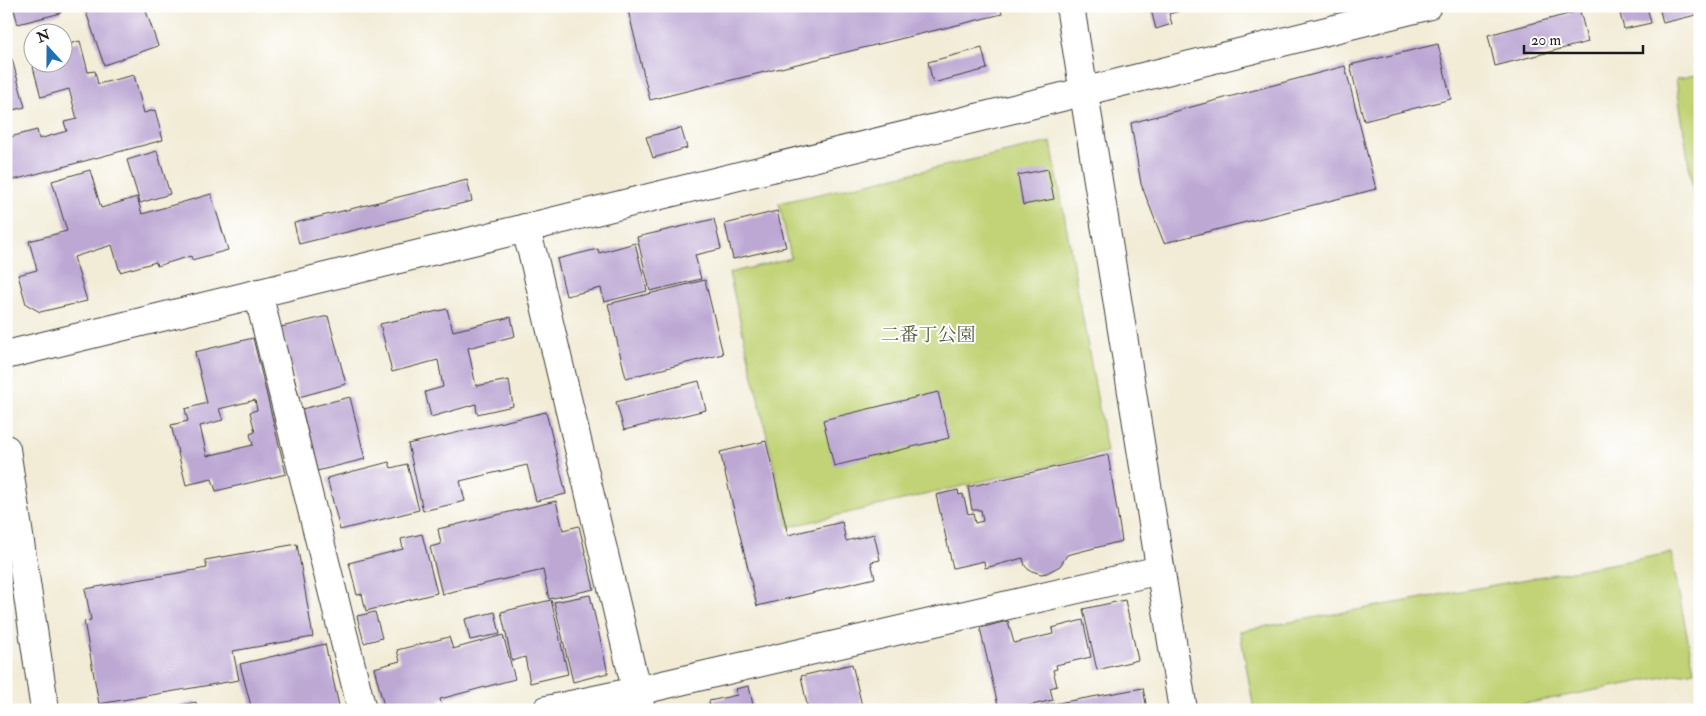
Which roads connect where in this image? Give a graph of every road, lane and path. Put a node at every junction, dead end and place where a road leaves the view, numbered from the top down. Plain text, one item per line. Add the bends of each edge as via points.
1 (1070, 6) edge
2 (1426, 6) edge
3 (1083, 91) junction
4 (525, 228) junction
5 (258, 293) junction
6 (6, 355) edge
7 (6, 449) edge
8 (1160, 570) junction
9 (639, 700) edge
10 (45, 710) edge
11 (362, 710) edge
12 (547, 710) edge
13 (1182, 710) edge

1 - 3 street
2 - 3 street
3 - 4 street
3 - 8 street
4 - 5 street
4 - 9 street
5 - 6 street
5 - 11 street
7 - 10 street
8 - 9 street
8 - 13 street
9 - 12 street

